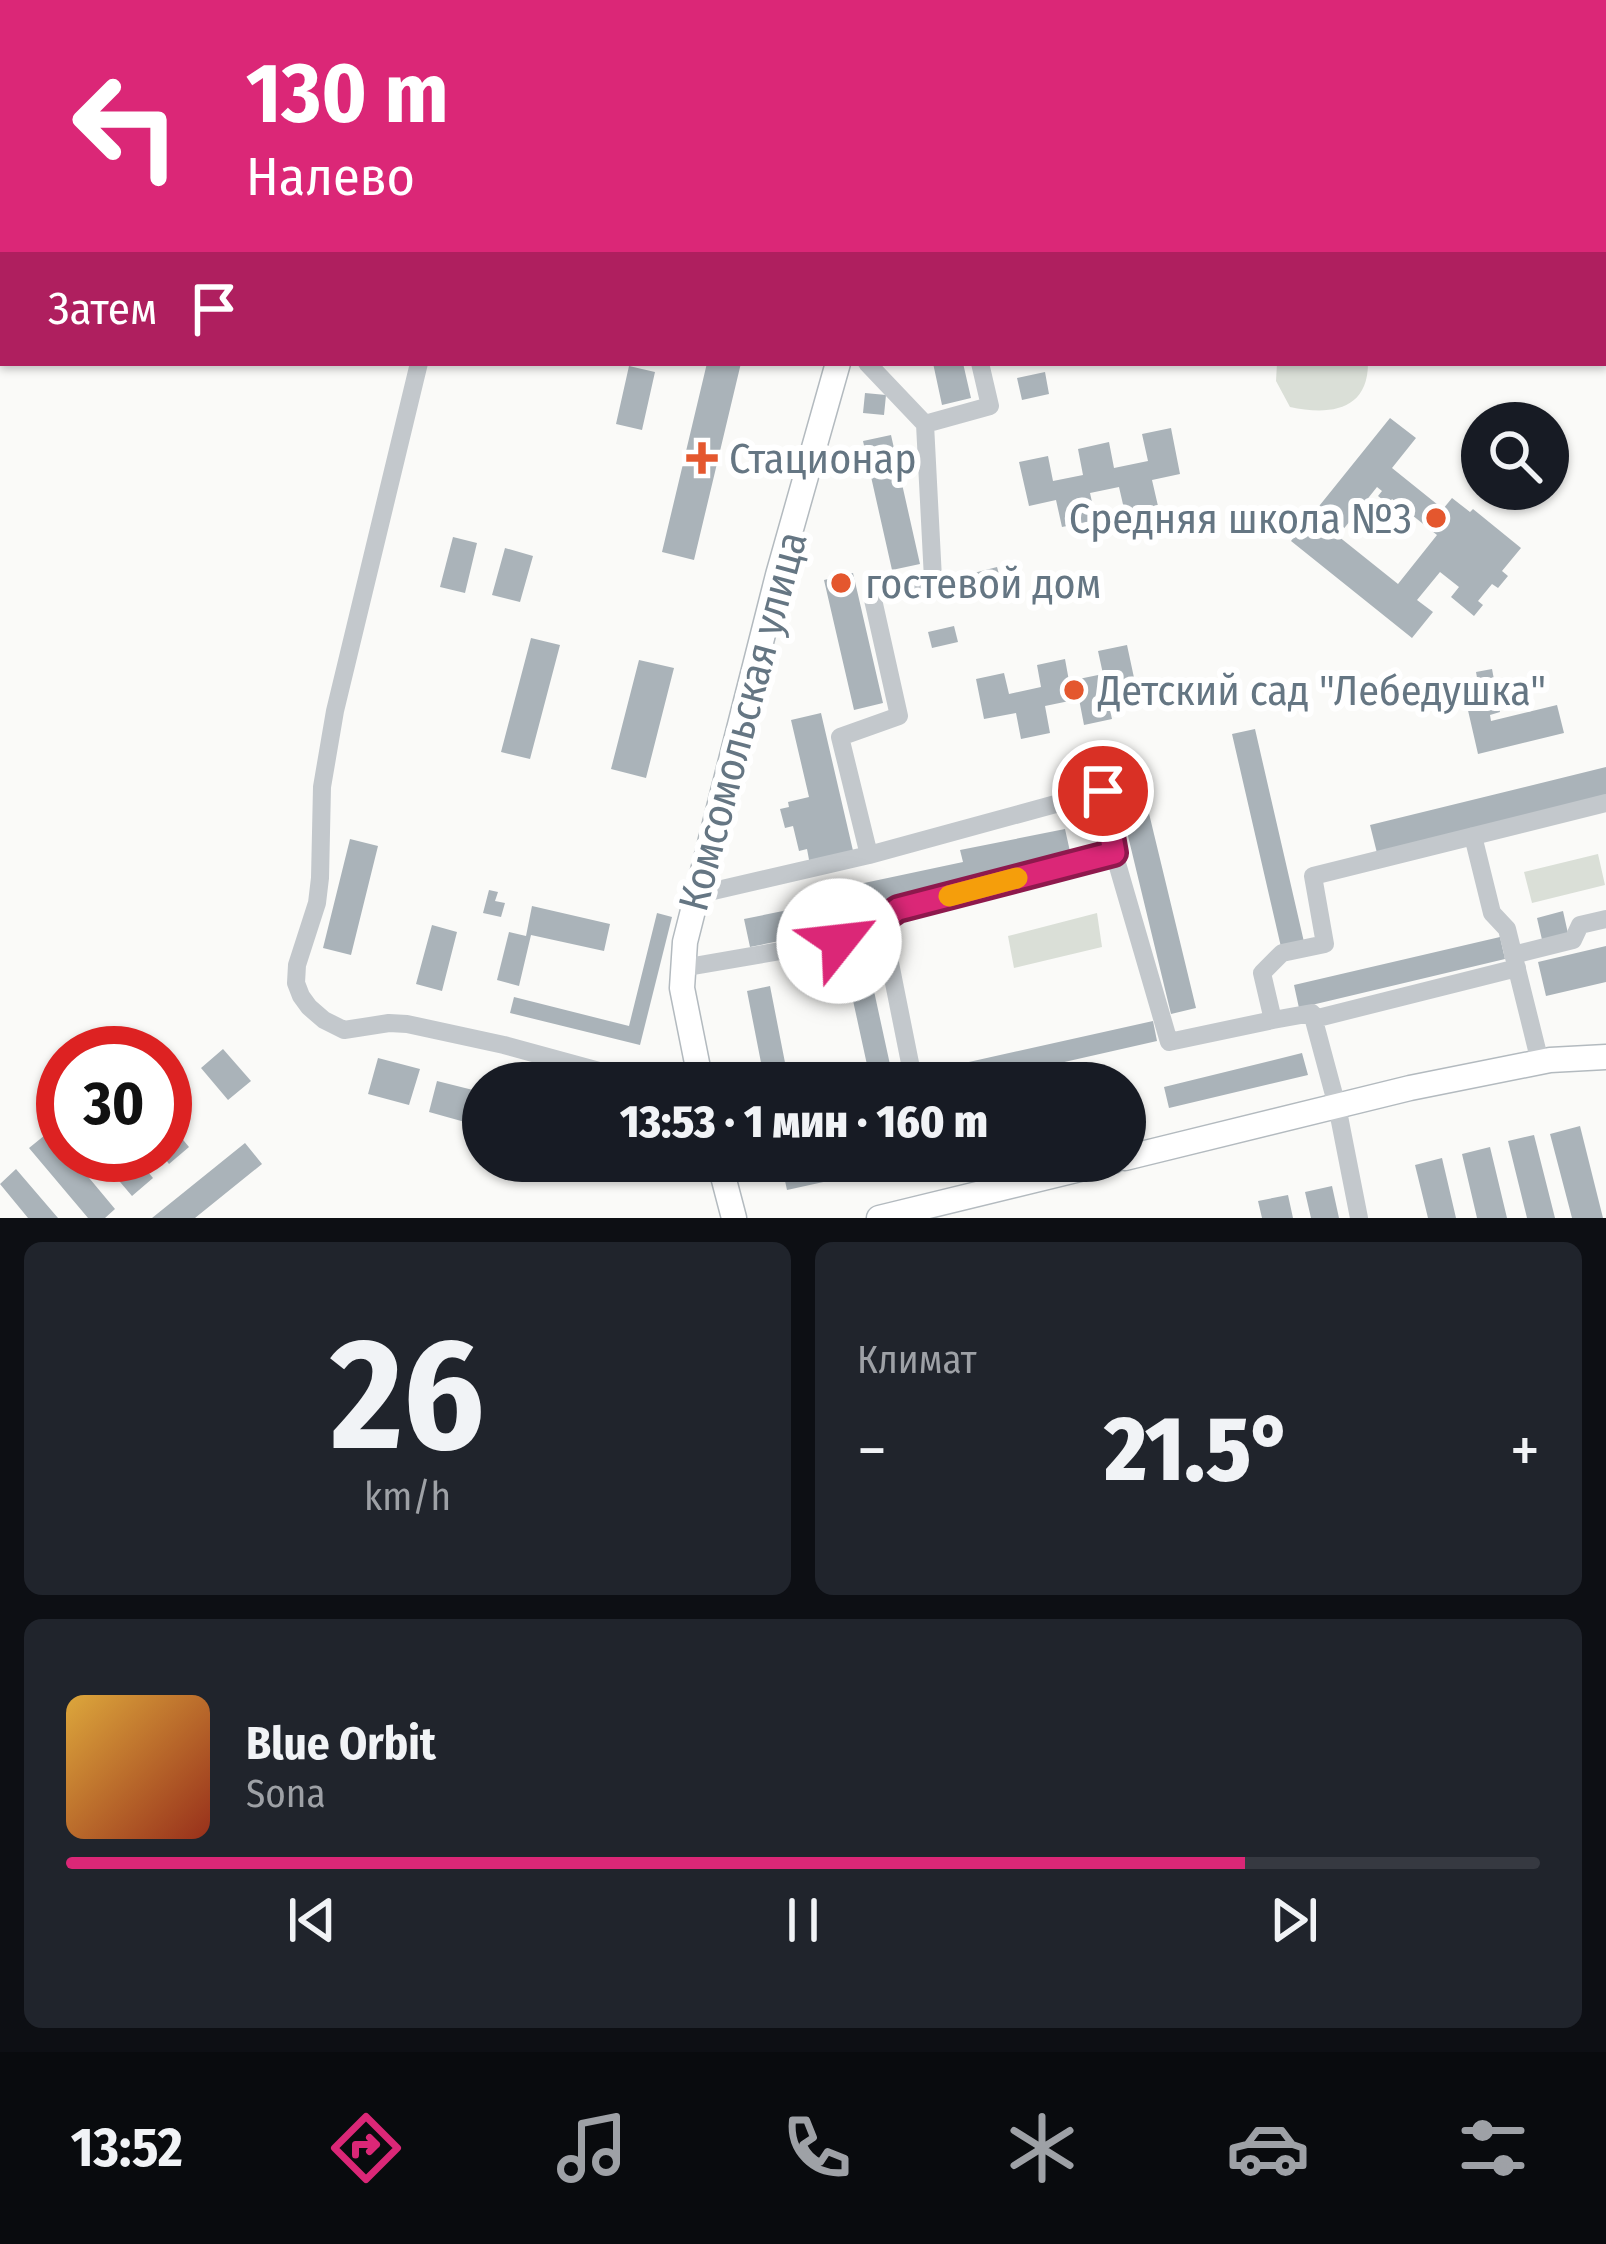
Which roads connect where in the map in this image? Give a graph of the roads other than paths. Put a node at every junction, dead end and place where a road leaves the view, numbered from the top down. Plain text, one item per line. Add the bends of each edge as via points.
1 (418, 366) edge
2 (837, 366) edge
3 (870, 366) edge
4 (981, 366) edge
5 (925, 424) junction
6 (1606, 803) edge
7 (1473, 836) junction
8 (1114, 853) junction
9 (869, 854) junction
10 (696, 895) junction
11 (881, 918) junction
12 (1606, 919) edge
13 (1515, 961) junction
14 (682, 968) junction
15 (1314, 1019) junction
16 (1273, 1020) junction
17 (1606, 1058) edge
18 (564, 1062) edge
19 (696, 1062) edge
20 (910, 1062) edge
21 (1540, 1062) junction
22 (1337, 1106) junction
23 (1146, 1153) edge
24 (725, 1182) edge
25 (1000, 1182) edge
26 (953, 1209) edge
27 (734, 1218) edge
28 (879, 1218) edge
29 (1359, 1218) edge

1 - 18 street via 335,711 317,903 296,983 310,1007 344,1030 407,1024
2 - 10 street, Комсомольская улица
3 - 5 street
4 - 5 street via 990,406
5 - 9 street via 933,579 872,595 899,716 840,737
6 - 7 street
7 - 13 street via 1492,913 1507,929
7 - 16 street via 1313,876 1325,944 1282,952 1262,973
8 - 9 street via 1103,791
8 - 11 street
8 - 16 street via 1169,1042
9 - 10 street
10 - 14 street, Комсомольская улица
11 - 14 street via 839,941
11 - 20 street
12 - 13 street
13 - 15 street
13 - 21 street
14 - 19 street, Комсомольская улица
15 - 16 street via 1312,1012
15 - 22 street
17 - 21 street
21 - 22 street
22 - 23 street
22 - 29 street
24 - 27 street
25 - 26 street
26 - 28 street

